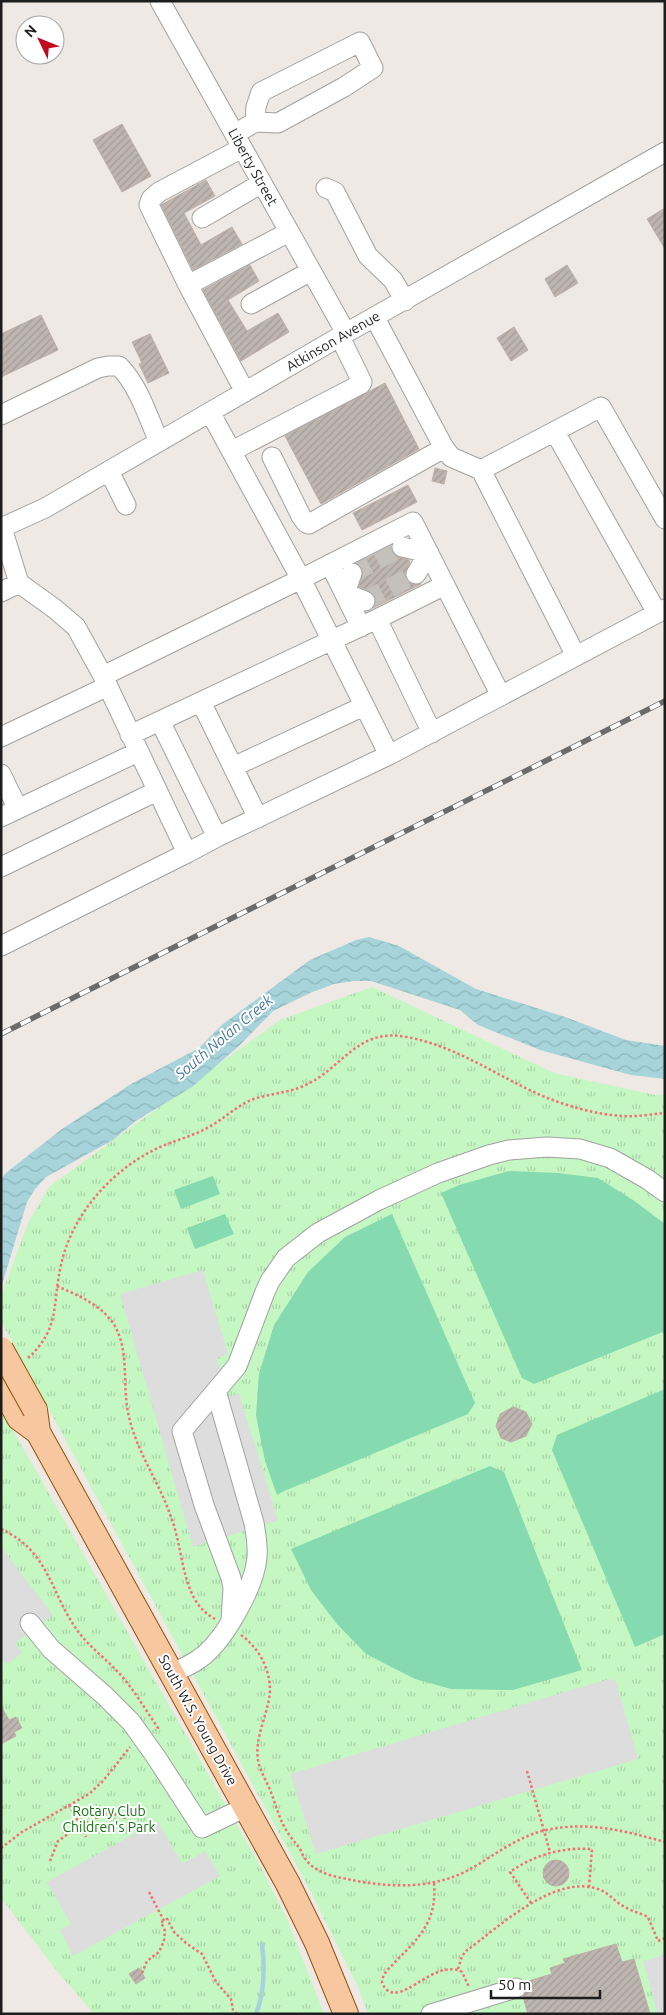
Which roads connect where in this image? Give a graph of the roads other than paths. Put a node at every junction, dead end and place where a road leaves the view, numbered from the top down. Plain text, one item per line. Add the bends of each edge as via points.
1 (160, 1) edge
2 (255, 122) junction
3 (239, 141) junction
4 (665, 152) edge
5 (262, 183) junction
6 (326, 188) dead end
7 (202, 218) dead end
8 (289, 232) junction
9 (311, 271) junction
10 (188, 285) junction
11 (405, 301) junction
12 (251, 304) dead end
13 (375, 318) junction
14 (343, 335) junction
15 (245, 392) junction
16 (210, 412) junction
17 (1, 415) edge
18 (556, 432) junction
19 (159, 442) junction
20 (444, 448) junction
21 (232, 451) junction
22 (272, 457) dead end
23 (481, 470) junction
24 (109, 471) junction
25 (126, 505) dead end
26 (665, 519) edge
27 (2, 528) edge
28 (402, 547) tunnel mouth
29 (429, 553) junction
30 (330, 564) junction
31 (352, 573) tunnel mouth
32 (416, 574) tunnel mouth
33 (302, 579) junction
34 (19, 583) junction
35 (445, 585) junction
36 (1, 592) edge
37 (345, 593) junction
38 (365, 601) dead end
39 (661, 611) edge
40 (369, 623) junction
41 (331, 640) junction
42 (576, 656) junction
43 (105, 681) junction
44 (501, 696) junction
45 (201, 702) junction
46 (364, 706) junction
47 (160, 721) junction
48 (432, 733) junction
49 (1, 737) edge
50 (134, 743) junction
51 (389, 756) junction
52 (233, 767) junction
53 (1, 774) edge
54 (157, 791) junction
55 (10, 813) edge
56 (258, 818) junction
57 (217, 837) junction
58 (187, 852) junction
59 (1, 867) edge
60 (1, 946) edge
61 (665, 1192) edge
62 (1, 1349) edge
63 (1, 1385) edge
64 (216, 1391) junction
65 (31, 1420) junction
66 (30, 1623) dead end
67 (230, 1625) junction
68 (172, 1673) junction
69 (246, 1807) junction
70 (516, 1988) dead end
71 (473, 2005) edge
72 (346, 2014) edge
73 (431, 2014) edge

1 - 3 street, Liberty Street
2 - 2 street via 261,92 360,42 373,68 278,123
2 - 3 street
3 - 5 street, Liberty Street
3 - 10 street via 159,192 149,205
4 - 11 street, Atkinson Avenue
5 - 7 street
5 - 8 street, Liberty Street
6 - 11 street via 335,192 368,256 393,280
8 - 9 street, Liberty Street
8 - 10 street
9 - 12 street
9 - 14 street, Liberty Street
10 - 15 street
11 - 13 street, Atkinson Avenue
13 - 14 street, Atkinson Avenue
13 - 20 street
14 - 15 street, Atkinson Avenue
14 - 21 street, Liberty Street via 361,384
15 - 16 street, Atkinson Avenue
16 - 19 street, Atkinson Avenue
16 - 21 street
17 - 19 street via 98,368 119,366 127,373
18 - 23 street
18 - 26 street via 601,407
18 - 39 street
19 - 24 street, Atkinson Avenue
20 - 22 street via 309,524 301,516
20 - 23 street via 451,457
21 - 33 street
23 - 42 street
24 - 25 street
24 - 27 street, Atkinson Avenue via 46,508
27 - 34 street
28 - 29 street
29 - 30 street via 413,522
29 - 32 street
29 - 35 street
30 - 33 street
30 - 37 street
31 - 37 street
33 - 41 street
33 - 43 street
34 - 36 street
34 - 43 street via 76,627
35 - 40 street
35 - 44 street
37 - 38 street
37 - 40 street
39 - 42 street
40 - 41 street
40 - 48 street
41 - 45 street
41 - 46 street
42 - 44 street
43 - 49 street
43 - 50 street
44 - 48 street
45 - 47 street
45 - 52 street
46 - 51 street
46 - 52 street
47 - 50 street
47 - 57 street
48 - 51 street
50 - 54 street
50 - 55 street
51 - 56 street
52 - 56 street
53 - 55 street
54 - 58 street
54 - 59 street
56 - 57 street
57 - 58 street
58 - 60 street
61 - 64 street via 610,1158 580,1149 547,1147 489,1155 407,1186 325,1229 286,1258 270,1280 237,1366
62 - 65 main road, South W.S. Young Drive, bridge
63 - 65 main road, South W.S. Young Drive
64 - 67 street via 257,1541 251,1584
64 - 67 street via 182,1431 204,1505 231,1578
65 - 68 main road, South W.S. Young Drive
66 - 69 street via 52,1649 131,1722 202,1828
67 - 68 street via 209,1651
68 - 69 main road, South W.S. Young Drive
69 - 72 main road, South W.S. Young Drive via 303,1914
70 - 71 street
71 - 73 street

